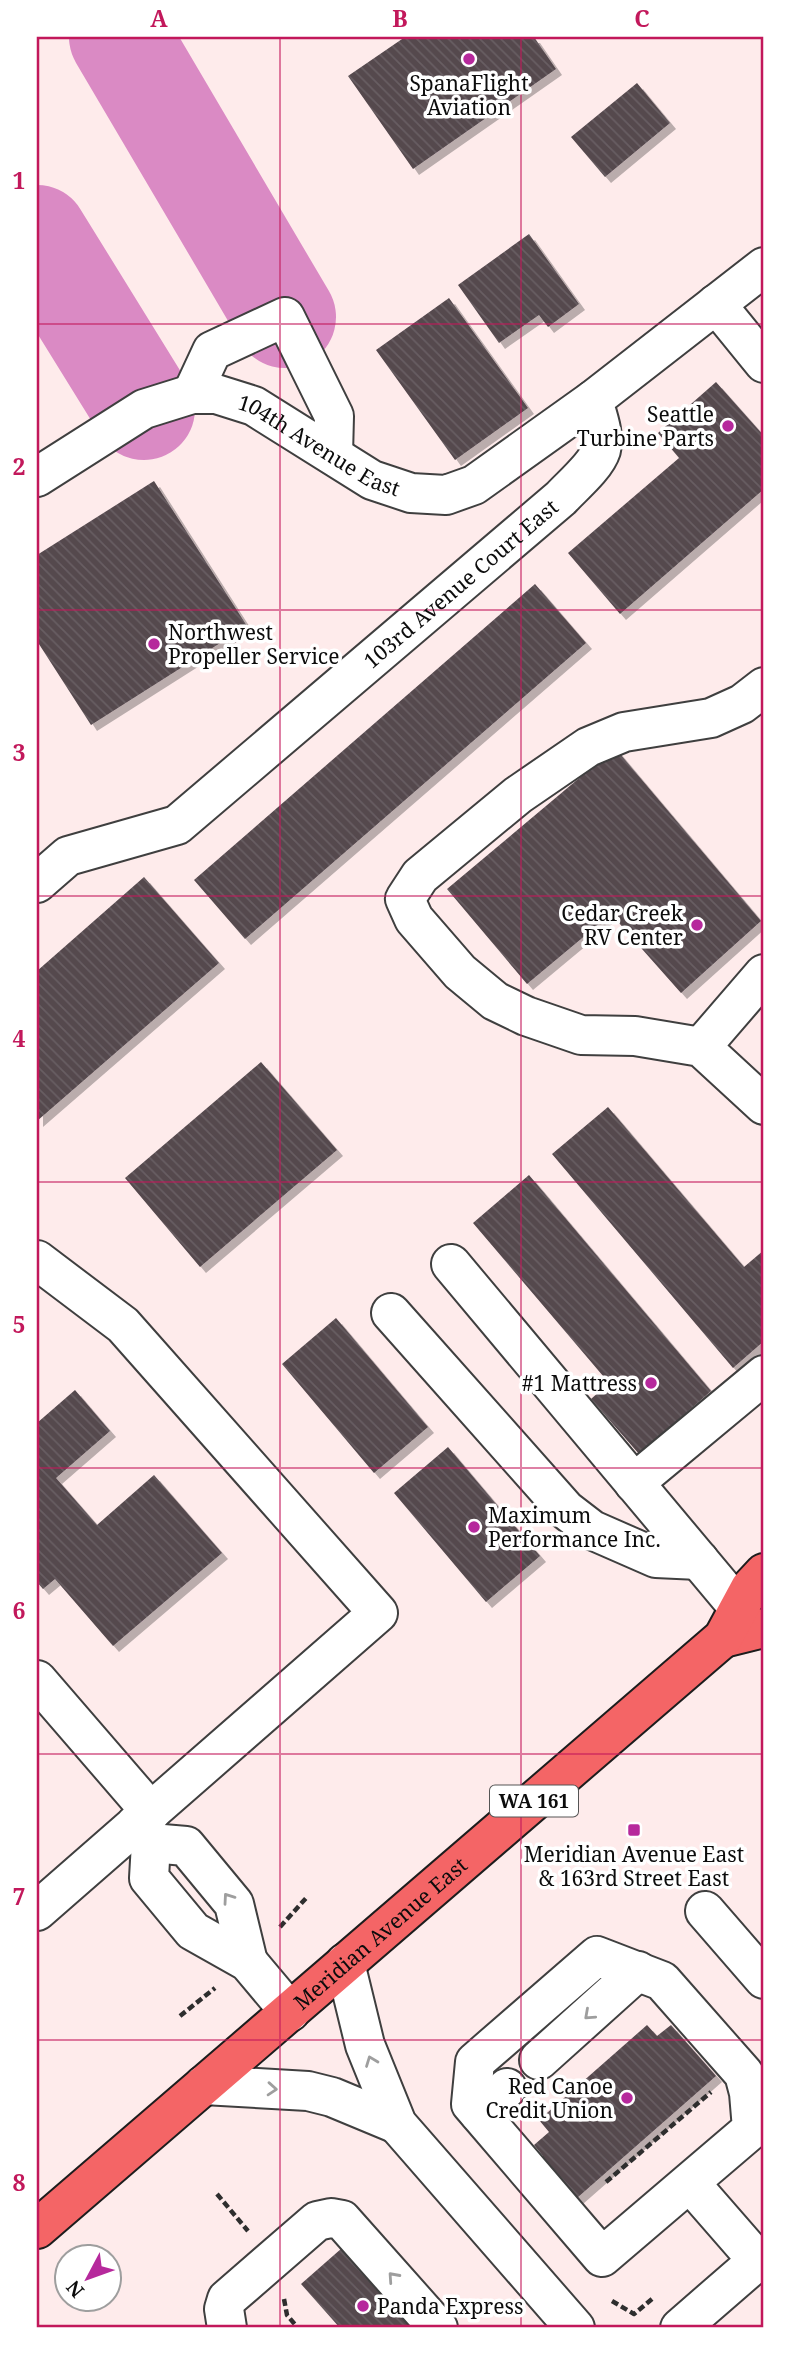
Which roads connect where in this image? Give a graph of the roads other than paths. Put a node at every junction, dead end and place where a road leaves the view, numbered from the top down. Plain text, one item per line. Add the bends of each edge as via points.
1 (764, 267) edge
2 (716, 304) junction
3 (764, 363) edge
4 (192, 394) junction
5 (593, 400) junction
6 (333, 455) junction
7 (37, 477) edge
8 (764, 687) edge
9 (37, 883) edge
10 (764, 974) edge
11 (701, 1047) junction
12 (764, 1105) edge
13 (37, 1260) edge
14 (451, 1264) dead end
15 (391, 1314) dead end
16 (764, 1375) edge
17 (635, 1483) junction
18 (699, 1560) junction
19 (764, 1573) edge
20 (742, 1625) edge
21 (37, 1680) edge
22 (146, 1826) junction
23 (37, 1911) edge
24 (705, 1911) dead end
25 (345, 1964) junction
26 (638, 1971) junction
27 (764, 1979) edge
28 (290, 2012) junction
29 (539, 2060) dead end
30 (204, 2085) junction
31 (507, 2088) dead end
32 (479, 2113) junction
33 (397, 2124) junction
34 (690, 2183) junction
35 (37, 2229) edge
36 (761, 2258) edge
37 (227, 2328) edge
38 (438, 2328) edge
39 (575, 2328) edge
40 (680, 2328) edge

1 - 2 street
2 - 3 street
2 - 5 street
4 - 6 street, 104th Avenue East via 216,394 254,406
4 - 6 street via 212,351 285,317 334,416
4 - 7 street, 104th Avenue East via 144,408
5 - 6 street, 104th Avenue East via 474,485 446,495 411,494 372,480
5 - 9 street, 103rd Avenue Court East via 601,426 601,450 561,498 177,825 68,856
8 - 11 street via 742,704 711,718 624,732 588,747 519,795 420,876 405,900 414,919 460,972 495,1001 580,1035 635,1036
10 - 11 street
11 - 12 street
13 - 22 street via 123,1325 378,1613
14 - 17 street
15 - 18 street via 566,1510 592,1530 656,1558
16 - 17 street
17 - 18 street
18 - 20 street
19 - 20 main road, Meridian Avenue East / WA 161 via 750,1588
20 - 25 main road, Meridian Avenue East / WA 161
21 - 22 street
22 - 23 street
22 - 28 street via 149,1878 193,1931 248,1962
24 - 27 street
25 - 28 main road, Meridian Avenue East / WA 161
33 -> 25 street via 365,2045
26 -> 29 street
26 - 32 street via 597,1956 475,2062 471,2104
26 - 34 street via 662,1981 744,2074 749,2093 752,2129
28 - 30 main road, Meridian Avenue East / WA 161
30 -> 33 street via 309,2091
30 - 35 main road, Meridian Avenue East / WA 161
31 - 32 street
32 - 34 street via 602,2258
33 - 39 street
34 - 36 street
36 - 40 street
38 -> 37 street via 342,2220 331,2218 317,2221 227,2299

